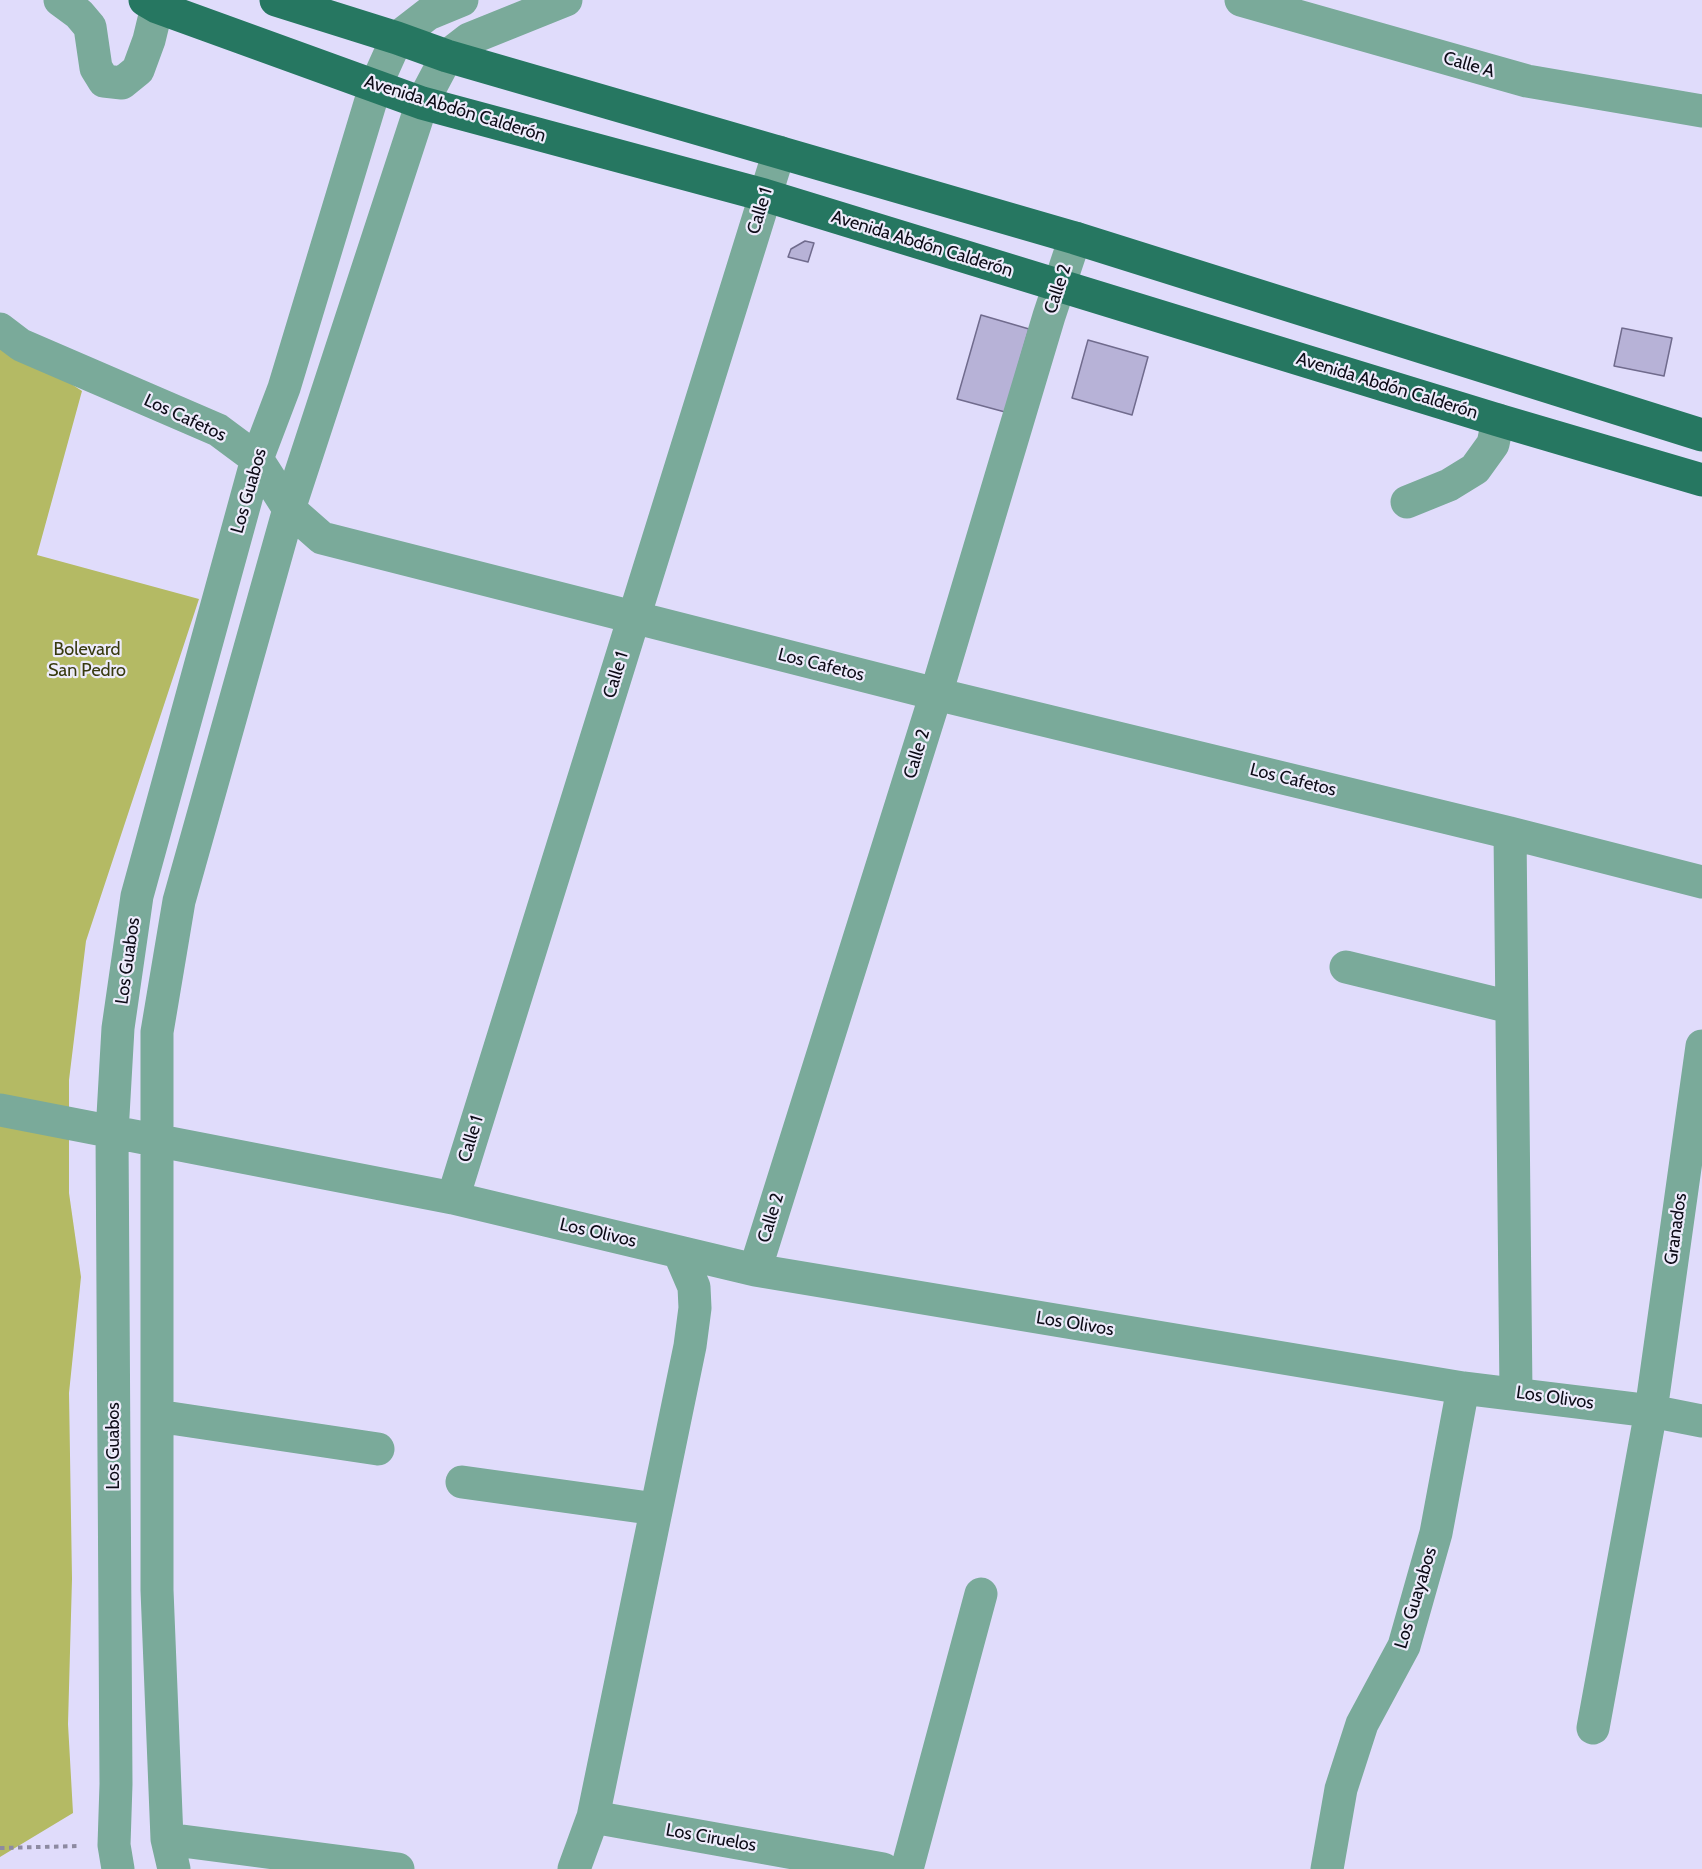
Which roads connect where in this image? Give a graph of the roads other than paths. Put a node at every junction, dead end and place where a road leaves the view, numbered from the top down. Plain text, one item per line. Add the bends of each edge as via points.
1 (60, 0) edge
2 (276, 0) edge
3 (462, 0) edge
4 (566, 0) edge
5 (1241, 0) edge
6 (151, 3) edge
7 (397, 38) junction
8 (447, 56) junction
9 (375, 87) junction
10 (422, 103) junction
11 (1702, 111) edge
12 (779, 152) junction
13 (764, 195) junction
14 (1075, 238) junction
15 (1059, 286) junction
16 (0, 329) edge
17 (1498, 420) junction
18 (1702, 435) edge
19 (257, 459) junction
20 (1702, 480) edge
21 (1407, 502) dead end
22 (289, 509) junction
23 (634, 616) junction
24 (936, 694) junction
25 (1510, 833) junction
26 (1702, 882) edge
27 (1346, 967) dead end
28 (1510, 1007) junction
29 (1702, 1046) edge
30 (0, 1110) edge
31 (112, 1133) junction
32 (157, 1141) junction
33 (1693, 1168) edge
34 (453, 1198) junction
35 (679, 1252) junction
36 (755, 1270) junction
37 (1463, 1388) junction
38 (1516, 1393) junction
39 (1651, 1411) junction
40 (157, 1416) junction
41 (1702, 1421) edge
42 (378, 1449) dead end
43 (462, 1482) dead end
44 (656, 1509) junction
45 (981, 1594) dead end
46 (1593, 1728) dead end
47 (592, 1817) junction
48 (171, 1854) edge
49 (116, 1857) edge
50 (398, 1869) edge
51 (574, 1869) edge
52 (883, 1869) edge
53 (907, 1869) edge
54 (1327, 1869) edge

1 - 6 street via 90,27 96,68 104,81 122,83 138,70 149,40
2 - 7 main road
3 - 7 street via 428,14
4 - 8 street via 469,39
5 - 11 street, Calle A via 1527,81
6 - 9 main road, Avenida Abdón Calderón
7 - 8 main road
7 - 9 street, Los Guabos
8 - 10 street
8 - 12 main road
9 - 10 main road, Avenida Abdón Calderón
9 - 19 street, Los Guabos via 284,388
10 - 13 main road, Avenida Abdón Calderón
10 - 22 street
12 - 13 street, Calle 1
12 - 14 main road
13 - 15 main road, Avenida Abdón Calderón
13 - 23 street, Calle 1
14 - 15 street, Calle 2
14 - 18 main road
15 - 17 main road, Avenida Abdón Calderón
15 - 24 street, Calle 2
16 - 19 street, Los Cafetos via 21,345 218,430
17 - 20 main road, Avenida Abdón Calderón
17 - 21 street via 1493,444 1475,469 1449,485
19 - 22 street, Los Cafetos
19 - 31 street, Los Guabos via 137,896 118,1028
22 - 23 street, Los Cafetos via 321,538
22 - 32 street via 178,901 157,1032
23 - 24 street, Los Cafetos
23 - 34 street, Calle 1
24 - 25 street, Los Cafetos
24 - 36 street, Calle 2
25 - 26 street, Los Cafetos
25 - 28 street
27 - 28 street
28 - 38 street
29 - 33 street, Granados
30 - 31 street, Los Olivos
31 - 32 street, Los Olivos
31 - 49 street, Los Guabos
32 - 34 street, Los Olivos
32 - 40 street
33 - 39 street, Granados
34 - 35 street, Los Olivos
35 - 36 street, Los Olivos
35 - 44 street via 694,1287 695,1308
36 - 37 street, Los Olivos
37 - 38 street, Los Olivos
37 - 54 street, Los Guayabos via 1430,1555 1404,1646 1362,1724 1341,1789
38 - 39 street, Los Olivos
39 - 41 street, Los Olivos
39 - 46 street, Granados
40 - 42 street
40 - 48 street via 157,1590
43 - 44 street
44 - 47 street
45 - 53 street
47 - 51 street
47 - 52 street, Los Ciruelos
48 - 50 street

